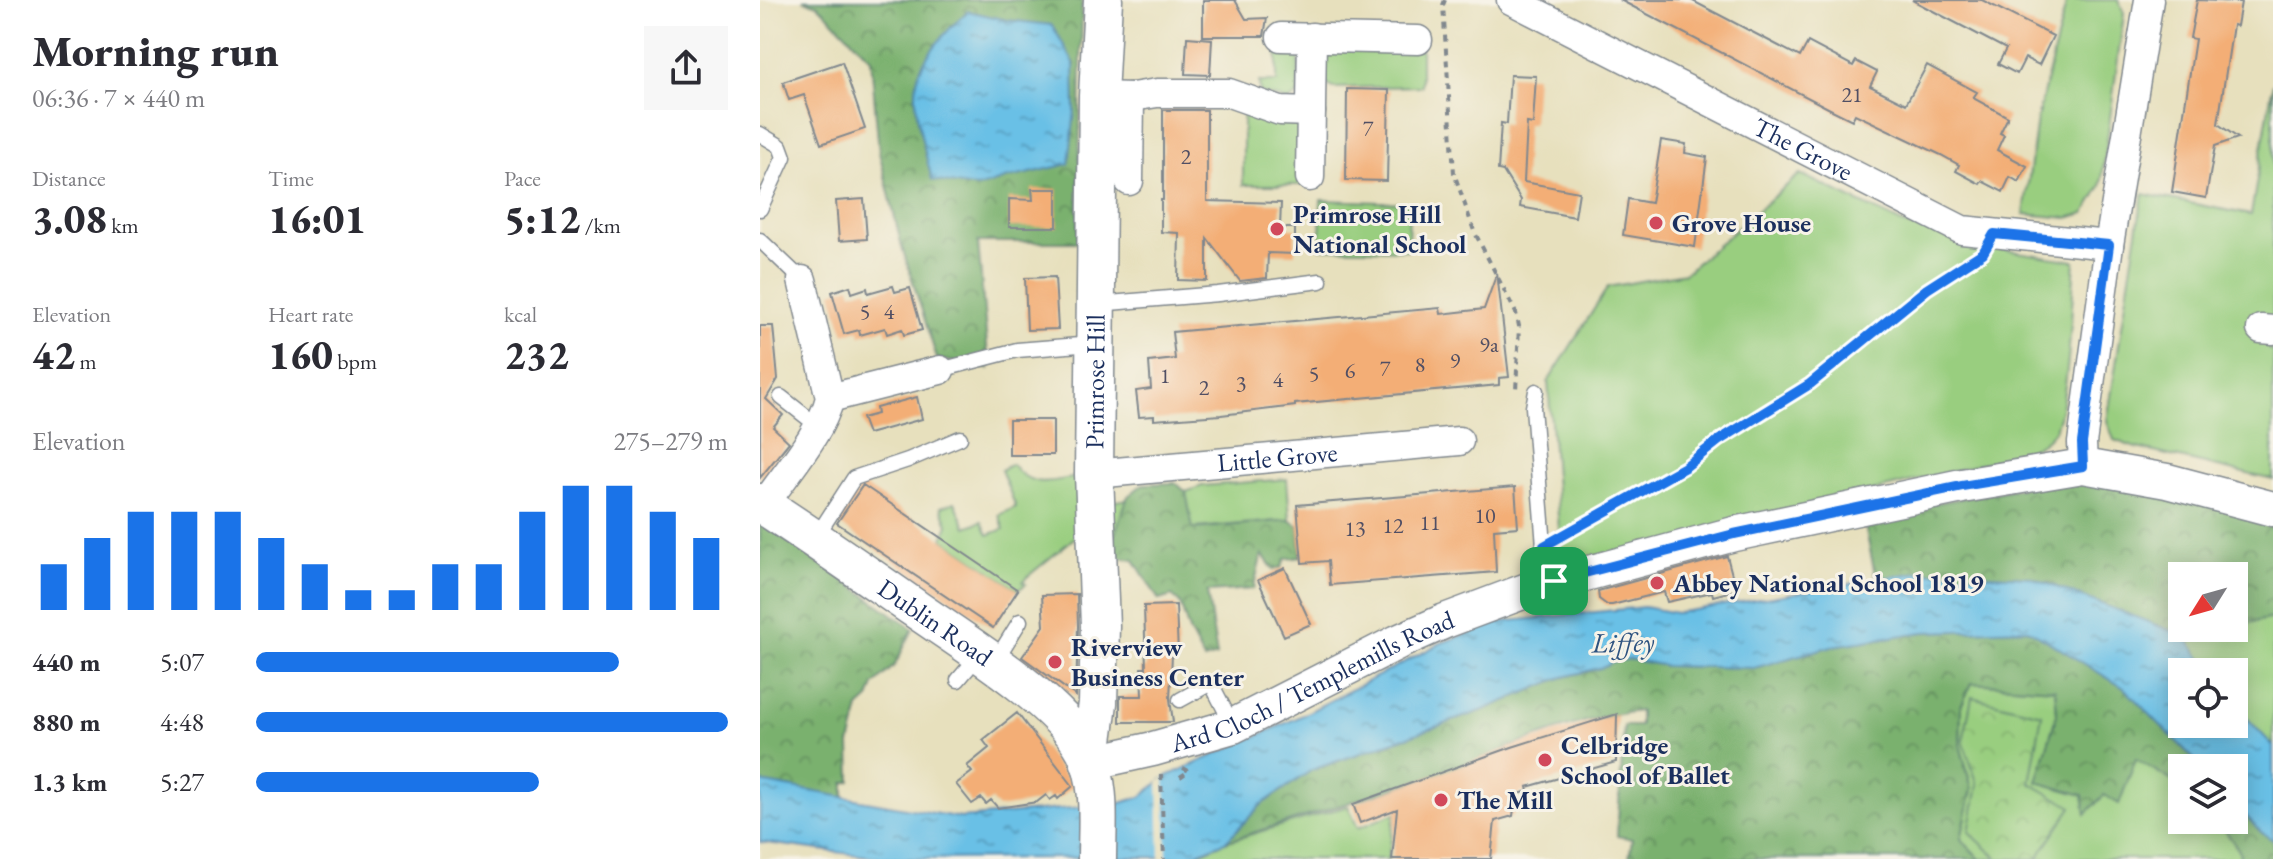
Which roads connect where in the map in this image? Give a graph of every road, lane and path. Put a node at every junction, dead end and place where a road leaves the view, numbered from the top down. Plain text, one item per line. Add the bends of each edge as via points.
1 (1103, 0) edge
2 (1445, 0) edge
3 (1511, 0) edge
4 (2149, 0) edge
5 (1281, 37) dead end
6 (1312, 37) junction
7 (1418, 40) dead end
8 (1114, 96) junction
9 (1311, 112) junction
10 (760, 134) edge
11 (1310, 177) dead end
12 (1129, 181) dead end
13 (760, 209) edge
14 (1994, 234) junction
15 (760, 240) edge
16 (2109, 245) junction
17 (802, 280) joint
18 (1320, 281) dead end
19 (1097, 304) junction
20 (1097, 344) junction
21 (940, 370) joint
22 (1536, 391) dead end
23 (781, 397) dead end
24 (830, 398) junction
25 (1533, 407) junction
26 (818, 426) junction
27 (960, 438) dead end
28 (1459, 441) dead end
29 (2083, 466) junction
30 (1094, 474) junction
31 (762, 504) edge
32 (2273, 509) edge
33 (814, 539) junction
34 (1544, 546) junction
35 (1543, 585) junction
36 (1020, 621) dead end
37 (977, 666) junction
38 (1180, 700) dead end
39 (1233, 726) junction
40 (1182, 768) dead end
41 (1162, 776) dead end
42 (1180, 777) dead end
43 (1094, 779) junction
44 (1097, 859) edge
45 (1164, 859) edge

1 - 8 main road, Primrose Hill
2 - 25 path via 1454,173 1474,231 1516,313 1515,407
3 - 14 street, The Grove via 1940,221
4 - 16 street
5 - 6 street
6 - 7 street
6 - 9 street
8 - 9 street via 1229,93 1280,111
8 - 12 street
8 - 19 main road, Primrose Hill
9 - 11 street
10 - 13 lane via 780,146 784,157
14 - 16 street, The Grove
14 - 34 path via 1983,253 1927,289 1810,384 1685,467
15 - 17 lane
16 - 29 street
17 - 24 street
18 - 19 lane
19 - 20 main road, Primrose Hill
20 - 21 lane via 1017,350
20 - 30 main road, Primrose Hill
21 - 24 street
22 - 25 lane
23 - 26 lane
24 - 26 street
25 - 34 lane
26 - 31 street
27 - 33 lane via 854,478
28 - 30 street, Little Grove
29 - 32 street, Ard Cloch / Templemills Road
29 - 35 street, Ard Cloch / Templemills Road via 1734,534
30 - 43 main road, Primrose Hill via 1100,626
31 - 33 main road, Dublin Road
33 - 37 main road, Dublin Road
34 - 35 lane
35 - 39 street, Ard Cloch / Templemills Road via 1398,642
36 - 37 lane
37 - 43 main road, Dublin Road via 1057,716 1074,734
38 - 39 lane via 1211,683
39 - 43 street, Ard Cloch / Templemills Road via 1153,749
40 - 42 path via 1189,771
41 - 45 path
43 - 44 main road, Primrose Hill

